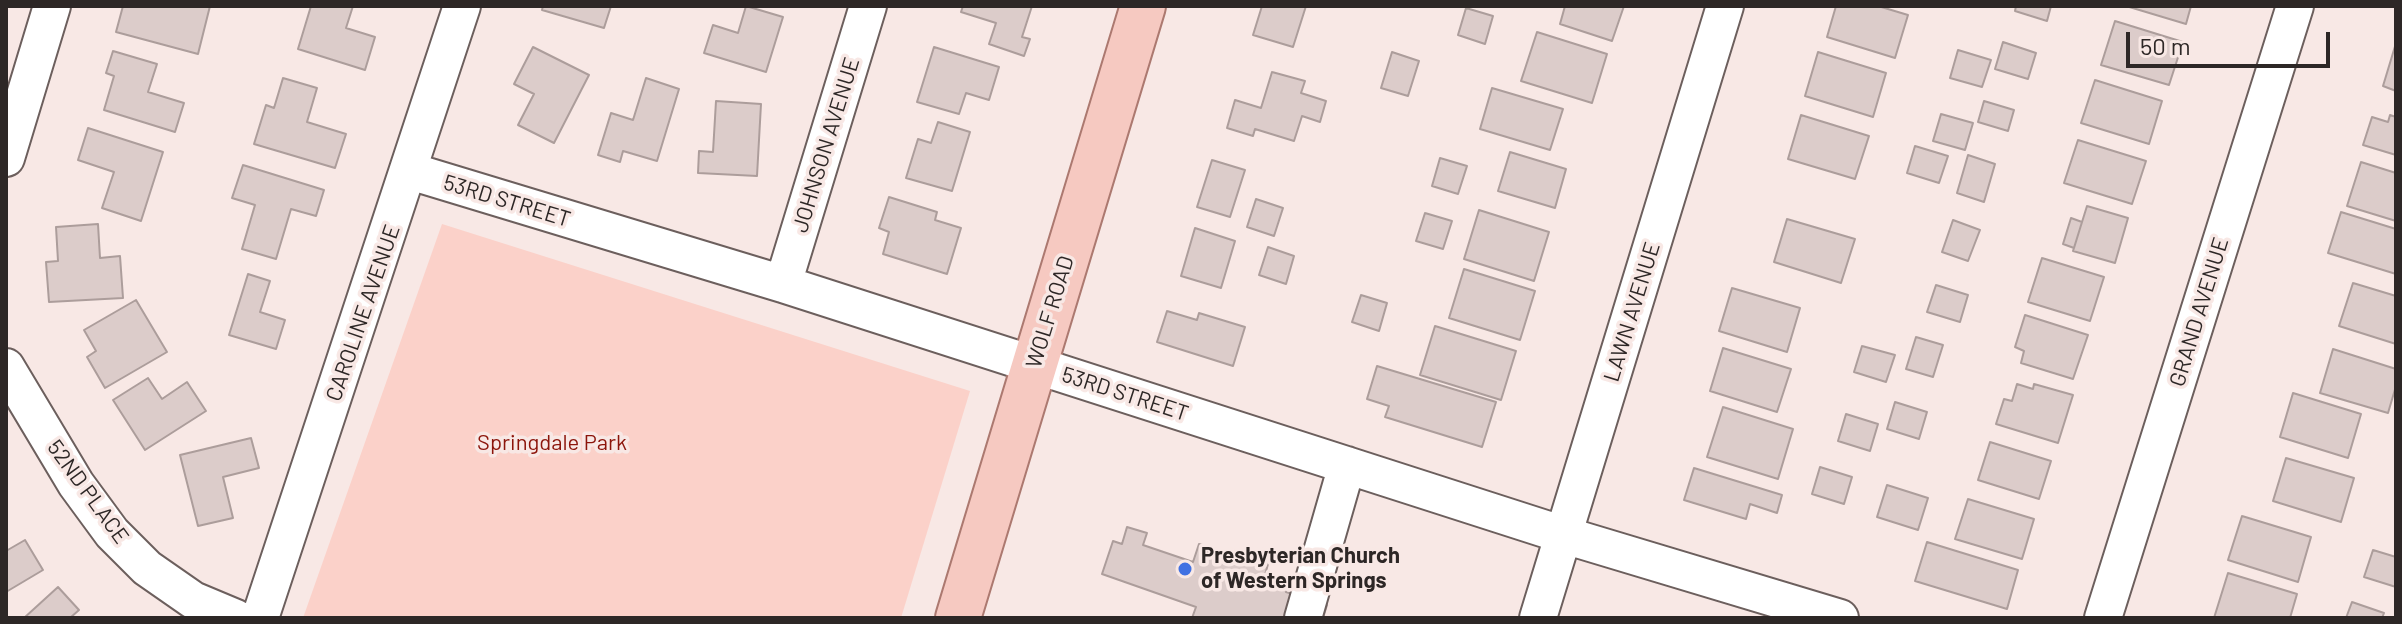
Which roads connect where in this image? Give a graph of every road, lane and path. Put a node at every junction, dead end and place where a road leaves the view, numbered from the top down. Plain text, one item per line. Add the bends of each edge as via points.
1 (52, 6) edge
2 (462, 6) edge
3 (868, 6) edge
4 (1143, 6) edge
5 (1725, 6) edge
6 (2295, 6) edge
7 (6, 158) edge
8 (410, 171) junction
9 (783, 284) junction
10 (1034, 364) junction
11 (6, 367) edge
12 (1347, 465) junction
13 (1564, 535) junction
14 (236, 618) edge
15 (260, 618) edge
16 (958, 618) edge
17 (1303, 618) edge
18 (1538, 618) edge
19 (1840, 618) edge
20 (2103, 618) edge

1 - 7 street
2 - 8 street, CAROLINE AVENUE
3 - 9 street, JOHNSON AVENUE
4 - 10 main road, WOLF ROAD
5 - 13 street, LAWN AVENUE
6 - 20 street, GRAND AVENUE
8 - 9 street, 53RD STREET
8 - 15 street, CAROLINE AVENUE
9 - 10 street, 53RD STREET
10 - 12 street, 53RD STREET
10 - 16 main road, WOLF ROAD
11 - 14 street, 52ND PLACE via 112,533 147,568 193,600
12 - 13 street, 53RD STREET
12 - 17 street
13 - 18 street, LAWN AVENUE
13 - 19 street, 53RD STREET

